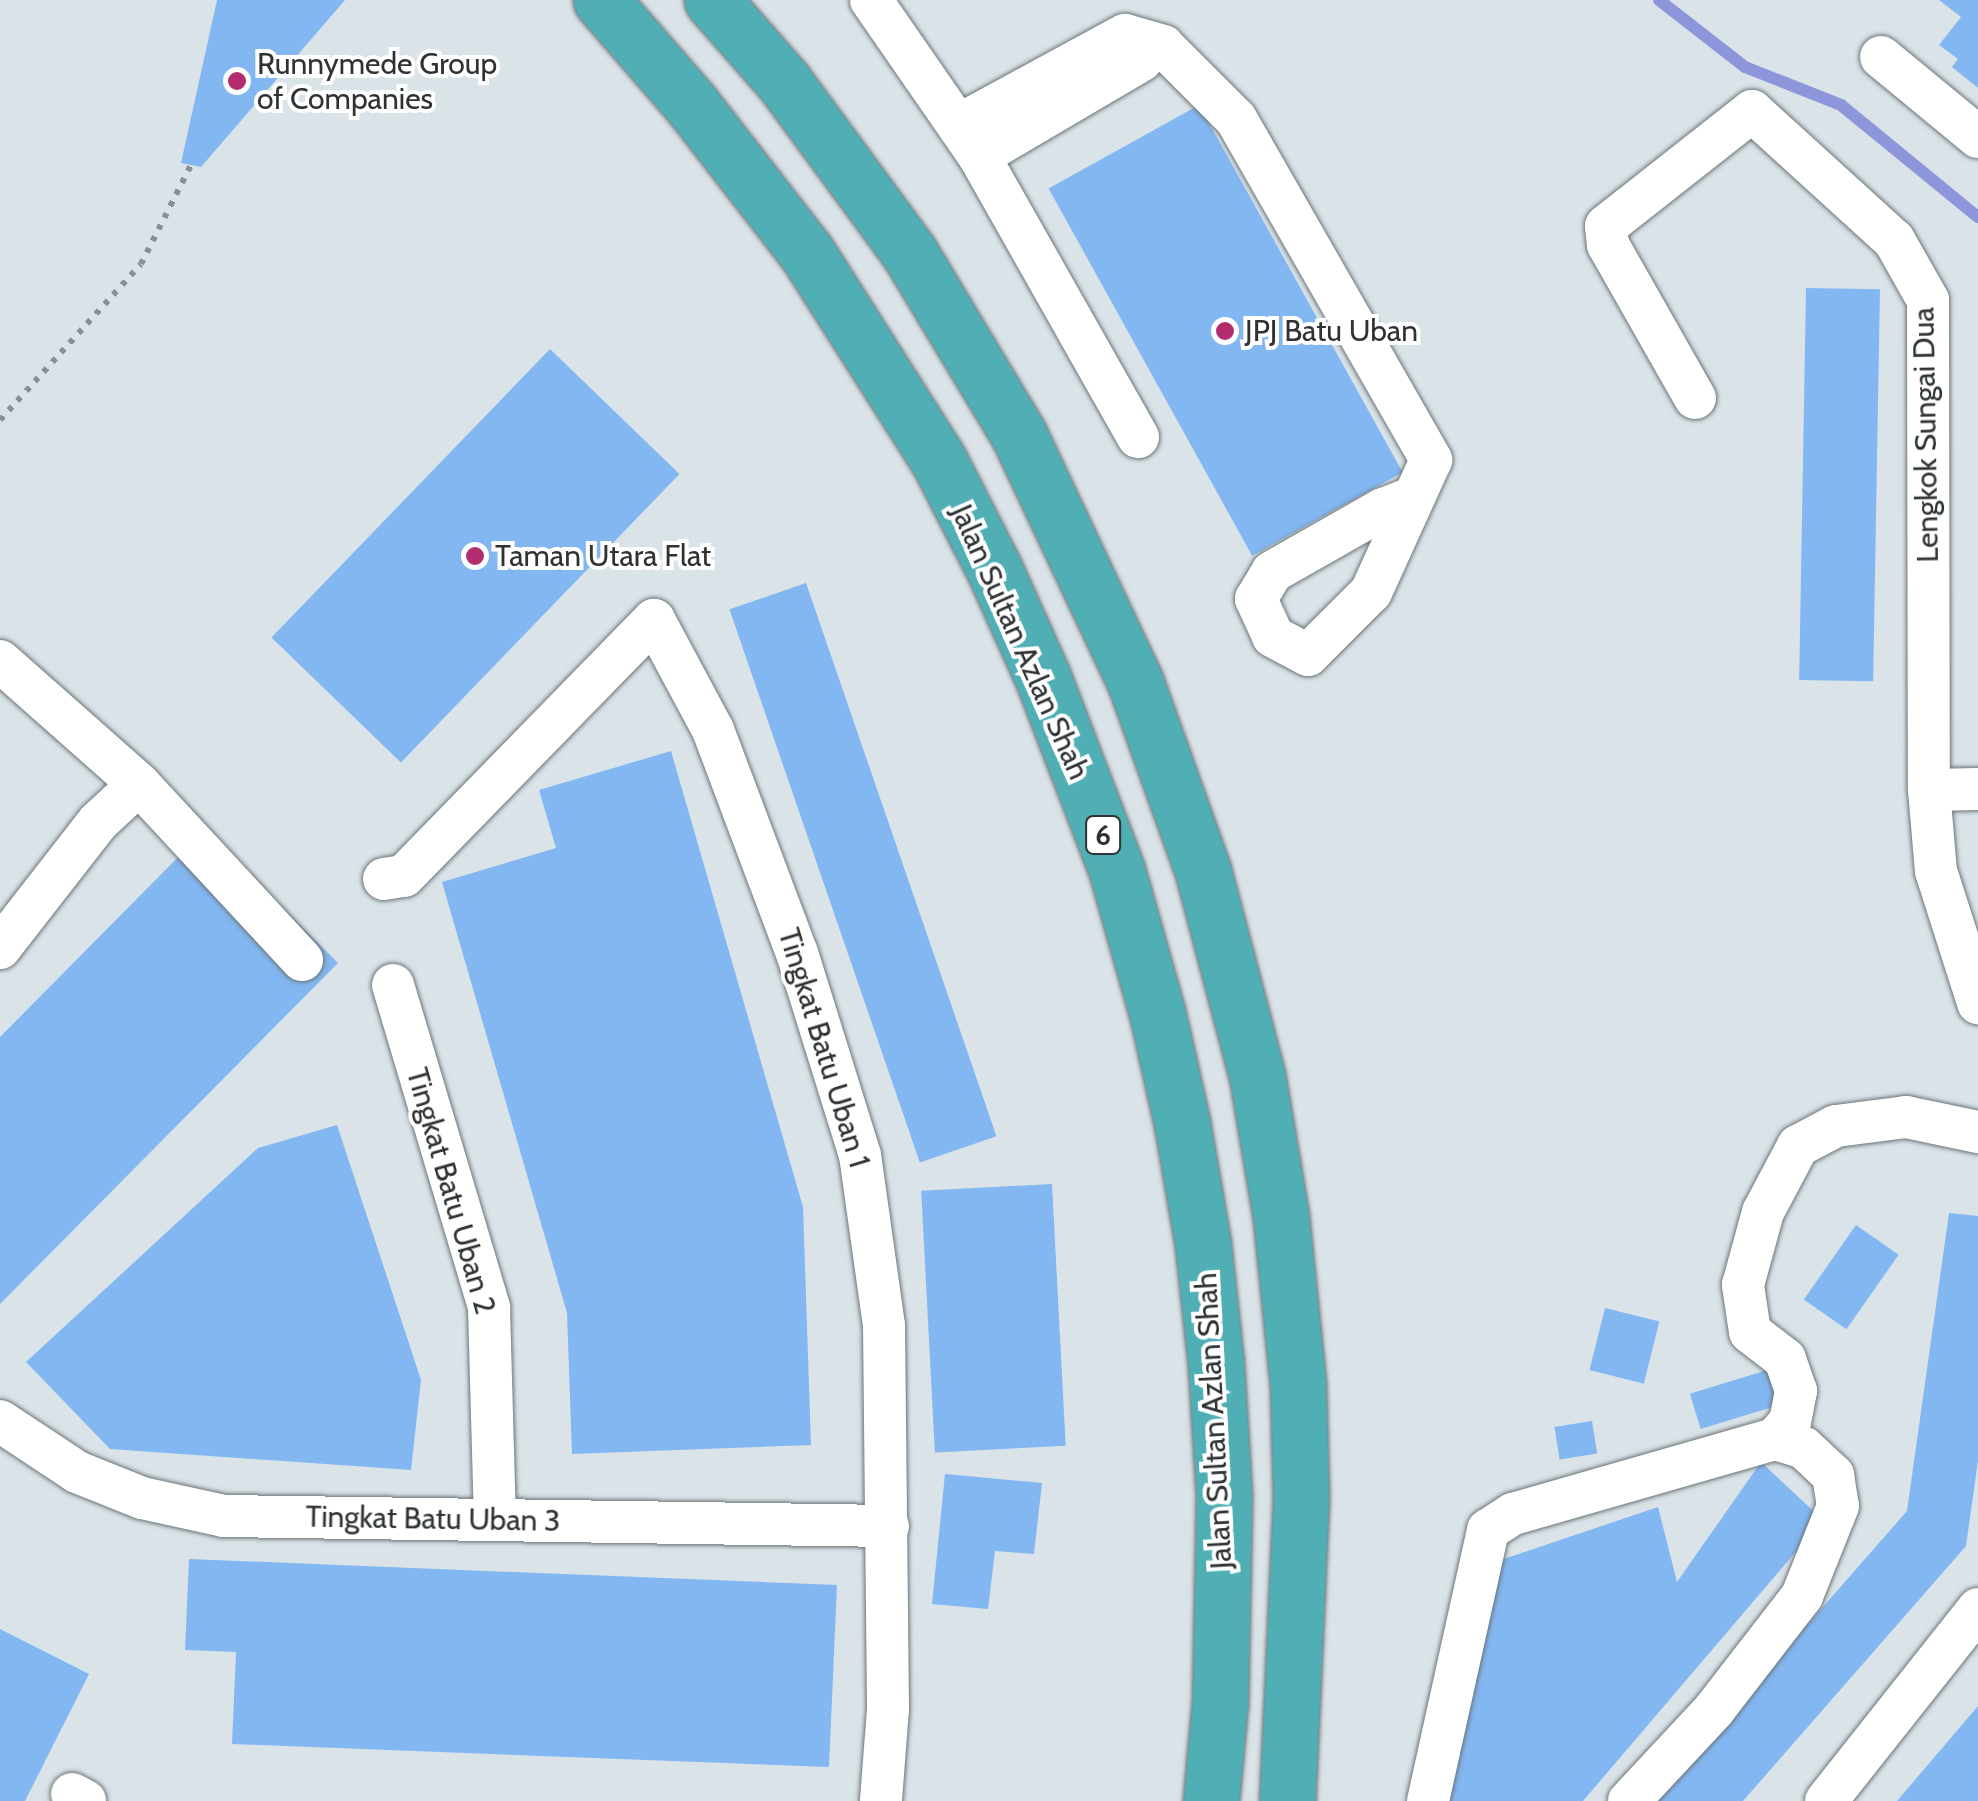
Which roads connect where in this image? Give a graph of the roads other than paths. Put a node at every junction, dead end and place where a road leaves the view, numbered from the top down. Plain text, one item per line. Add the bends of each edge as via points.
1 (602, 0) edge
2 (712, 0) edge
3 (871, 0) edge
4 (1882, 57) dead end
5 (1978, 137) edge
6 (969, 140) junction
7 (1694, 398) dead end
8 (1138, 437) dead end
9 (1414, 497) dead end
10 (0, 661) edge
11 (139, 784) junction
12 (1978, 789) edge
13 (1929, 790) junction
14 (384, 880) dead end
15 (0, 948) edge
16 (302, 960) dead end
17 (393, 985) dead end
18 (1978, 1003) edge
19 (1978, 1132) edge
20 (0, 1421) edge
21 (1775, 1439) junction
22 (495, 1520) junction
23 (888, 1526) junction
24 (1978, 1609) edge
25 (881, 1801) edge
26 (1211, 1801) edge
27 (1287, 1801) edge
28 (1428, 1801) edge
29 (1628, 1801) edge
30 (1826, 1801) edge

1 - 26 highway, Jalan Sultan Azlan Shah / 6 via 807,253 939,462 1035,660 1117,870 1158,1012 1204,1246 1224,1496
2 - 27 highway via 784,82 909,252 1019,436 1136,684 1203,871 1257,1076 1281,1217 1298,1384 1301,1498
3 - 6 street
4 - 5 street
6 - 8 street
6 - 9 street via 1125,35 1164,46 1236,119 1430,460
7 - 13 street, Lengkok Sungai Dua via 1608,245 1606,226 1752,112 1894,240 1928,300
10 - 11 street
11 - 15 street via 98,822
11 - 16 street
12 - 13 street
13 - 18 street, Lengkok Sungai Dua via 1936,871
14 - 23 street, Tingkat Batu Uban 1 via 404,876 654,620 713,730 798,952 860,1155 884,1324
17 - 22 street, Tingkat Batu Uban 2 via 489,1308
19 - 21 street via 1906,1117 1836,1126 1798,1146 1763,1212 1743,1285 1750,1332 1785,1359 1796,1390 1790,1422
20 - 22 street, Tingkat Batu Uban 3 via 77,1472 142,1498 224,1516
21 - 28 street via 1512,1514 1488,1530
21 - 29 street via 1804,1448 1833,1475 1838,1506 1802,1596 1714,1710
22 - 23 street, Tingkat Batu Uban 3
23 - 25 street, Tingkat Batu Uban 1
24 - 30 street

